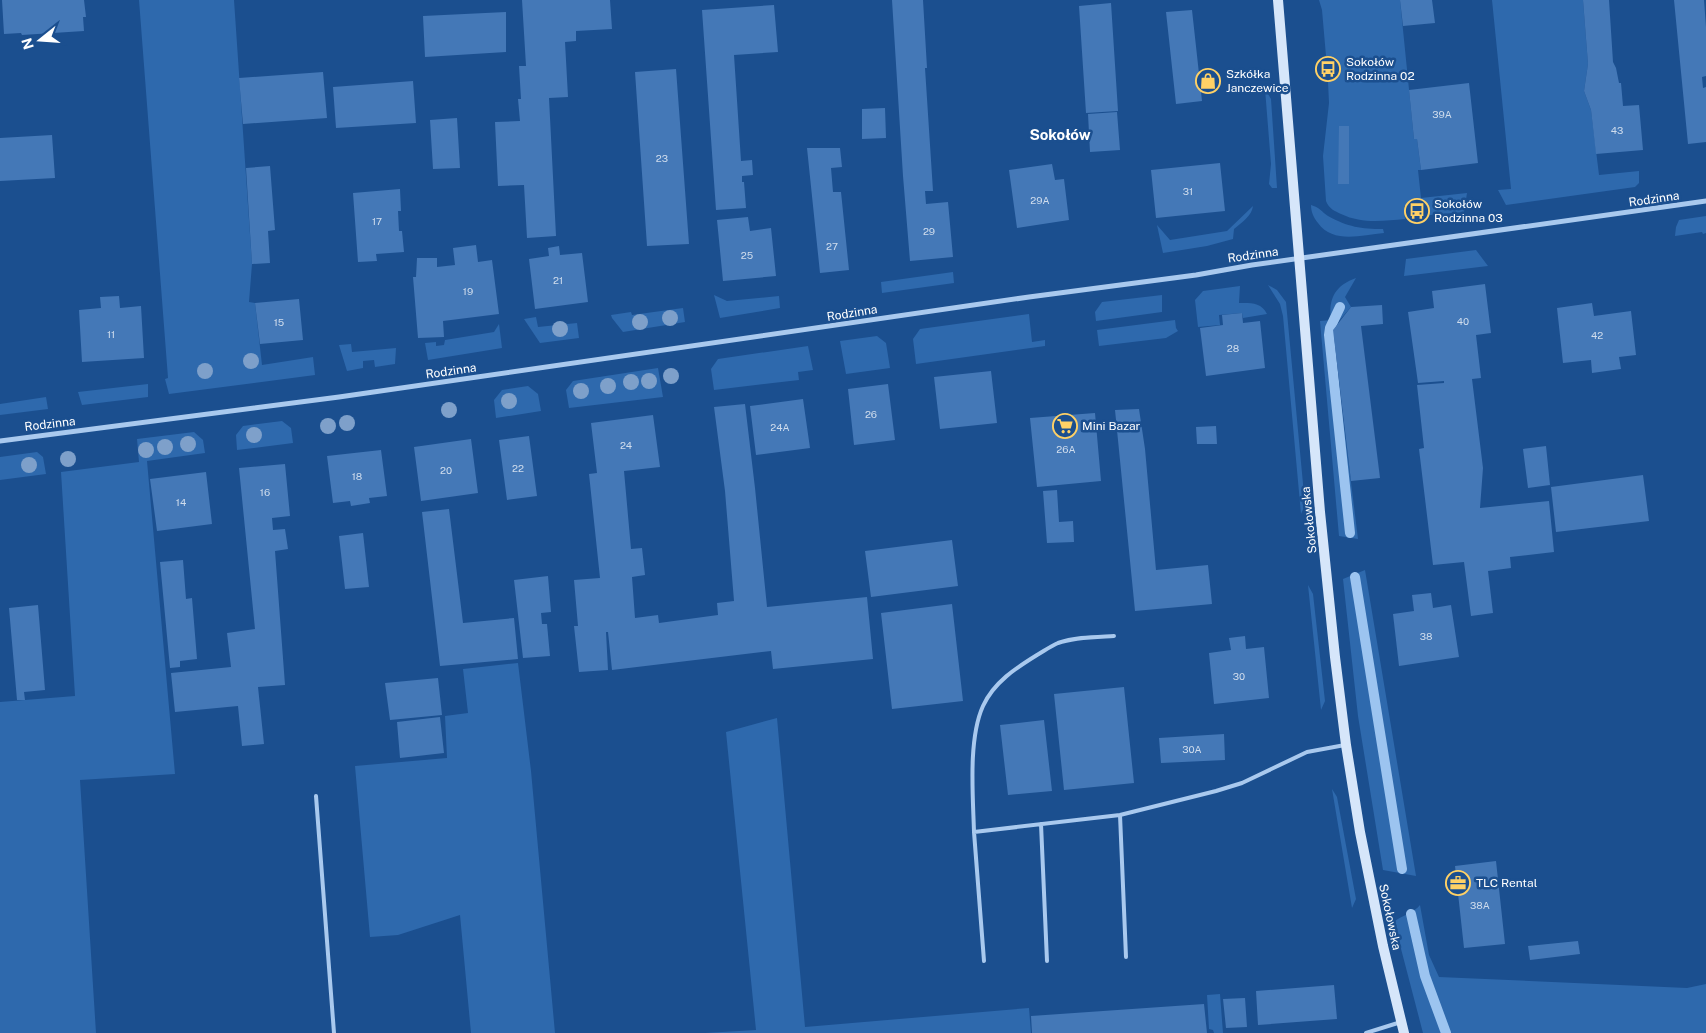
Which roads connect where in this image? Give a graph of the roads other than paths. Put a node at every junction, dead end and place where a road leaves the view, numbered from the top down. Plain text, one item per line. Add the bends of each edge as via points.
1 (1278, 0) edge
2 (1706, 201) edge
3 (1299, 259) junction
4 (0, 441) edge
5 (1114, 636) dead end
6 (1346, 745) junction
7 (316, 796) dead end
8 (1120, 815) junction
9 (1041, 824) junction
10 (974, 832) junction
11 (1126, 956) dead end
12 (984, 961) dead end
13 (1047, 961) dead end
14 (1401, 1022) junction
15 (334, 1033) edge
16 (1366, 1033) edge
17 (1404, 1033) edge

1 - 3 street, Sokołowska
2 - 3 street, Rodzinna
3 - 4 street, Rodzinna via 339,397
3 - 6 street, Sokołowska via 1320,512
5 - 10 lane via 1081,638 1057,644 1000,680 983,706 976,730 972,773
6 - 8 lane via 1307,752 1216,791
6 - 14 street, Sokołowska via 1370,882
7 - 15 lane
8 - 9 lane
8 - 11 lane
9 - 10 lane
9 - 13 lane
10 - 12 lane
14 - 16 lane
14 - 17 street, Sokołowska

